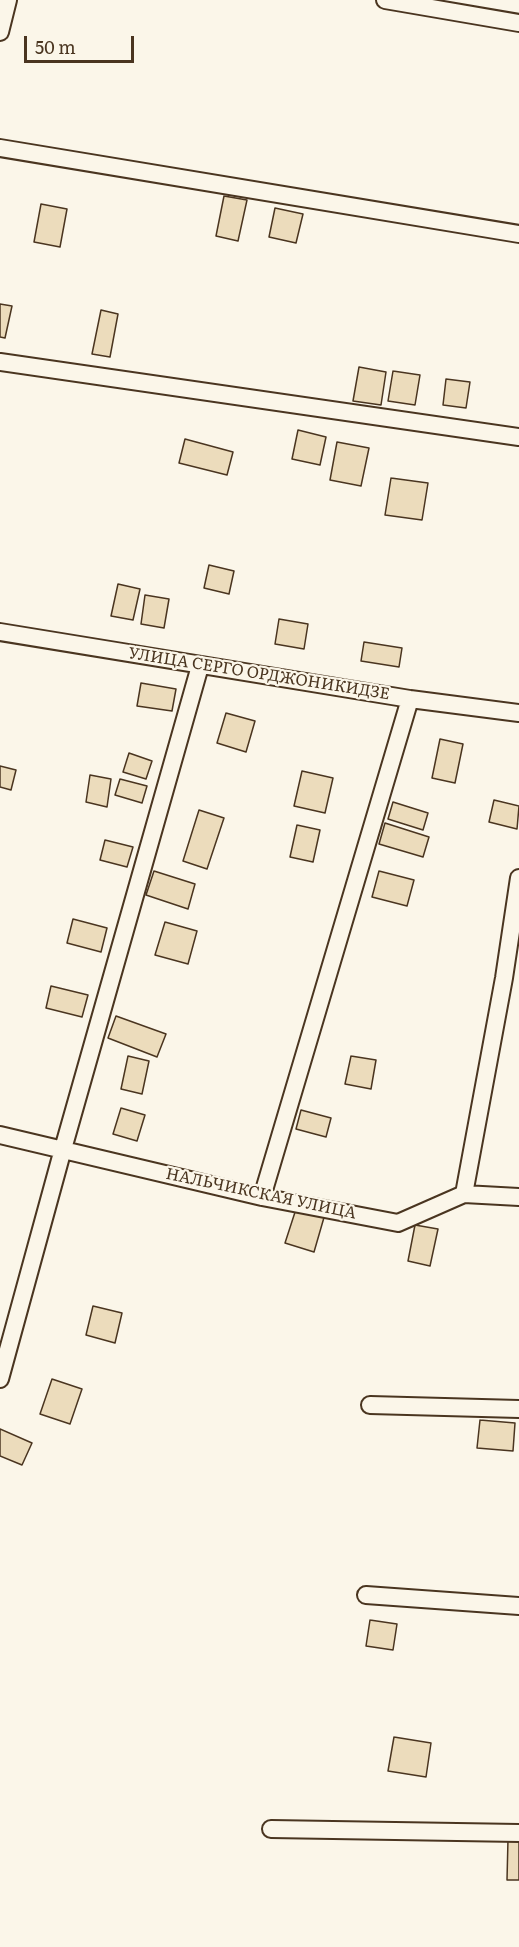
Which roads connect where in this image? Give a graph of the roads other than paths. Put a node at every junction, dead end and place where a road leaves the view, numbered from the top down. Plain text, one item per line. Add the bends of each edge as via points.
1 (8, 0) edge
2 (386, 0) edge
3 (519, 23) edge
4 (0, 32) edge
5 (0, 148) edge
6 (519, 234) edge
7 (0, 362) edge
8 (519, 437) edge
9 (0, 632) edge
10 (200, 666) junction
11 (410, 699) junction
12 (519, 713) edge
13 (519, 878) edge
14 (512, 979) edge
15 (0, 1135) edge
16 (63, 1149) junction
17 (464, 1194) junction
18 (262, 1197) junction
19 (519, 1197) edge
20 (0, 1379) edge
21 (370, 1405) dead end
22 (519, 1409) edge
23 (366, 1595) dead end
24 (519, 1606) edge
25 (271, 1829) dead end
26 (519, 1833) edge

1 - 4 street
2 - 3 street
5 - 6 street
7 - 8 street
9 - 10 street, УЛИЦА СЕРГО ОРДЖОНИКИДЗЕ
10 - 11 street, УЛИЦА СЕРГО ОРДЖОНИКИДЗЕ
10 - 16 street
11 - 12 street, УЛИЦА СЕРГО ОРДЖОНИКИДЗЕ
11 - 18 street
13 - 14 street
14 - 17 street
15 - 16 street, НАЛЬЧИКСКАЯ УЛИЦА
16 - 18 street, НАЛЬЧИКСКАЯ УЛИЦА
16 - 20 street
17 - 18 street, НАЛЬЧИКСКАЯ УЛИЦА via 398,1223
17 - 19 street, НАЛЬЧИКСКАЯ УЛИЦА
21 - 22 street
23 - 24 street
25 - 26 street

